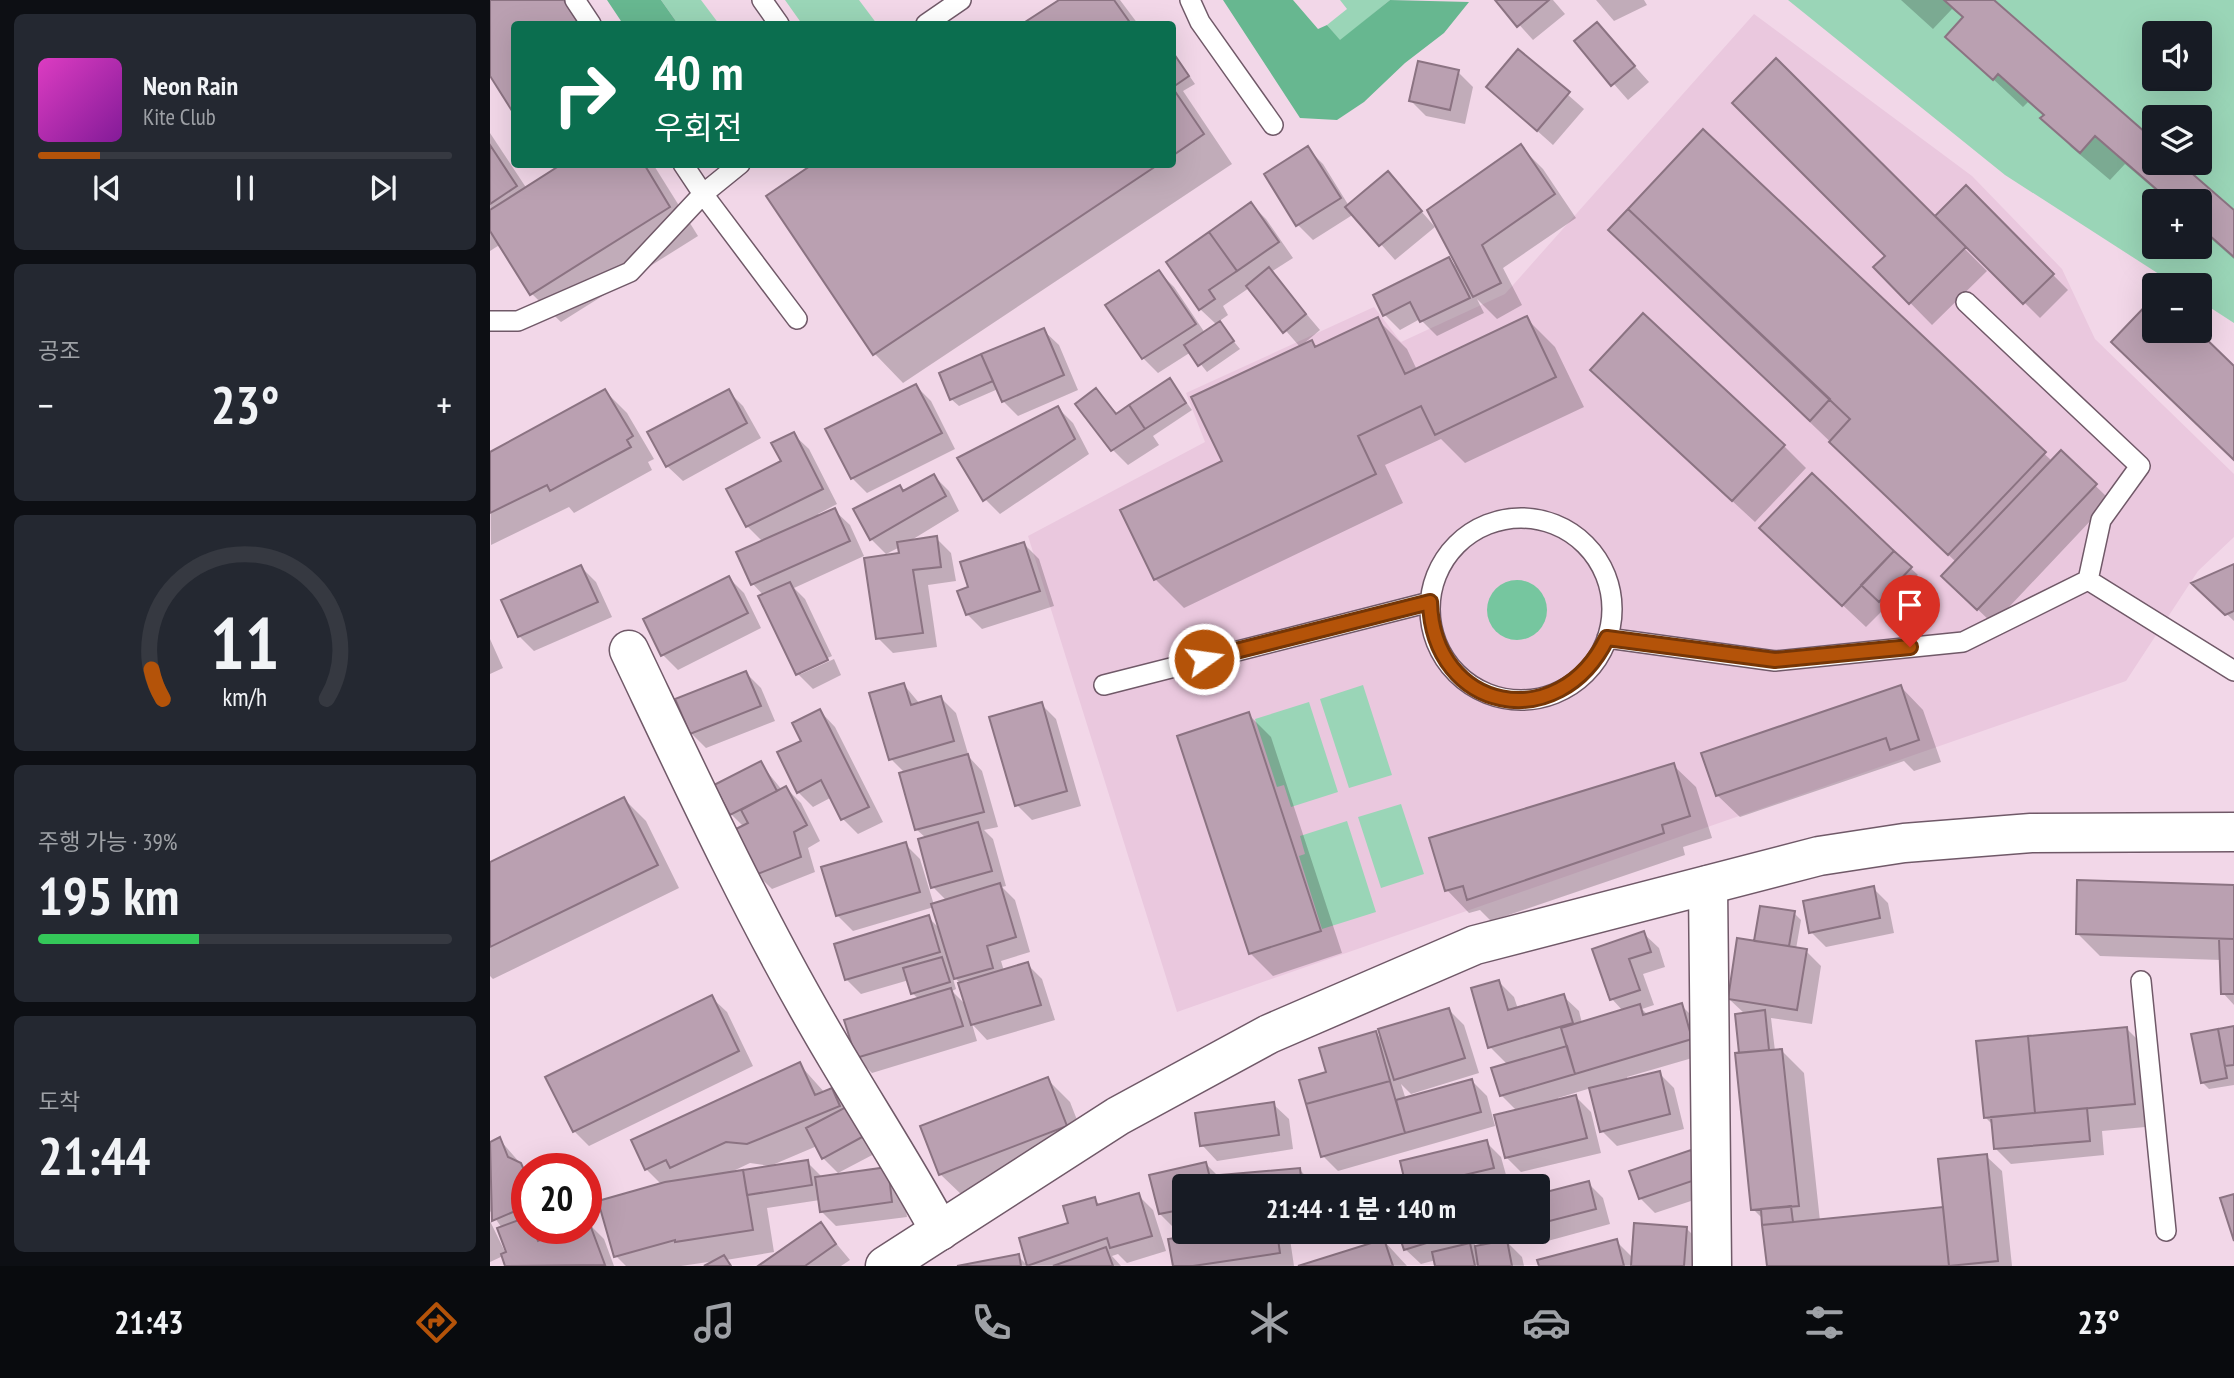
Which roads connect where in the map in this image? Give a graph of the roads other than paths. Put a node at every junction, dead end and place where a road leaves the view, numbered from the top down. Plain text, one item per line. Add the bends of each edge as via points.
1 (575, 0) edge
2 (762, 0) edge
3 (961, 0) edge
4 (1190, 0) edge
5 (589, 21) edge
6 (777, 21) edge
7 (930, 21) edge
8 (1273, 125) dead end
9 (686, 168) edge
10 (735, 168) edge
11 (702, 194) junction
12 (1966, 302) dead end
13 (797, 319) dead end
14 (490, 321) edge
15 (2088, 580) junction
16 (1430, 602) junction
17 (1607, 638) junction
18 (629, 650) dead end
19 (2234, 671) edge
20 (1104, 685) dead end
21 (2234, 832) edge
22 (1708, 885) junction
23 (2141, 981) dead end
24 (940, 1231) junction
25 (2166, 1231) dead end
26 (885, 1266) edge
27 (1712, 1266) edge

1 - 5 lane
2 - 6 lane
3 - 7 lane
4 - 8 lane via 1200,22
9 - 11 lane
10 - 11 lane
11 - 13 lane
11 - 14 lane via 630,272 518,321
12 - 15 lane via 2140,466 2101,520
15 - 17 lane via 1964,642 1775,660
15 - 19 lane
16 - 17 lane via 1437,645 1448,664 1463,680 1503,698 1546,697 1566,688 1584,675
16 - 17 lane via 1443,561 1475,531 1506,520 1539,521 1560,527 1594,555 1611,595
16 - 20 lane
18 - 24 street via 725,849 806,1002
21 - 22 street via 2031,833 1904,843 1819,856
22 - 24 street via 1475,945 1269,1034 1118,1116
22 - 27 street
23 - 25 lane
24 - 26 street

